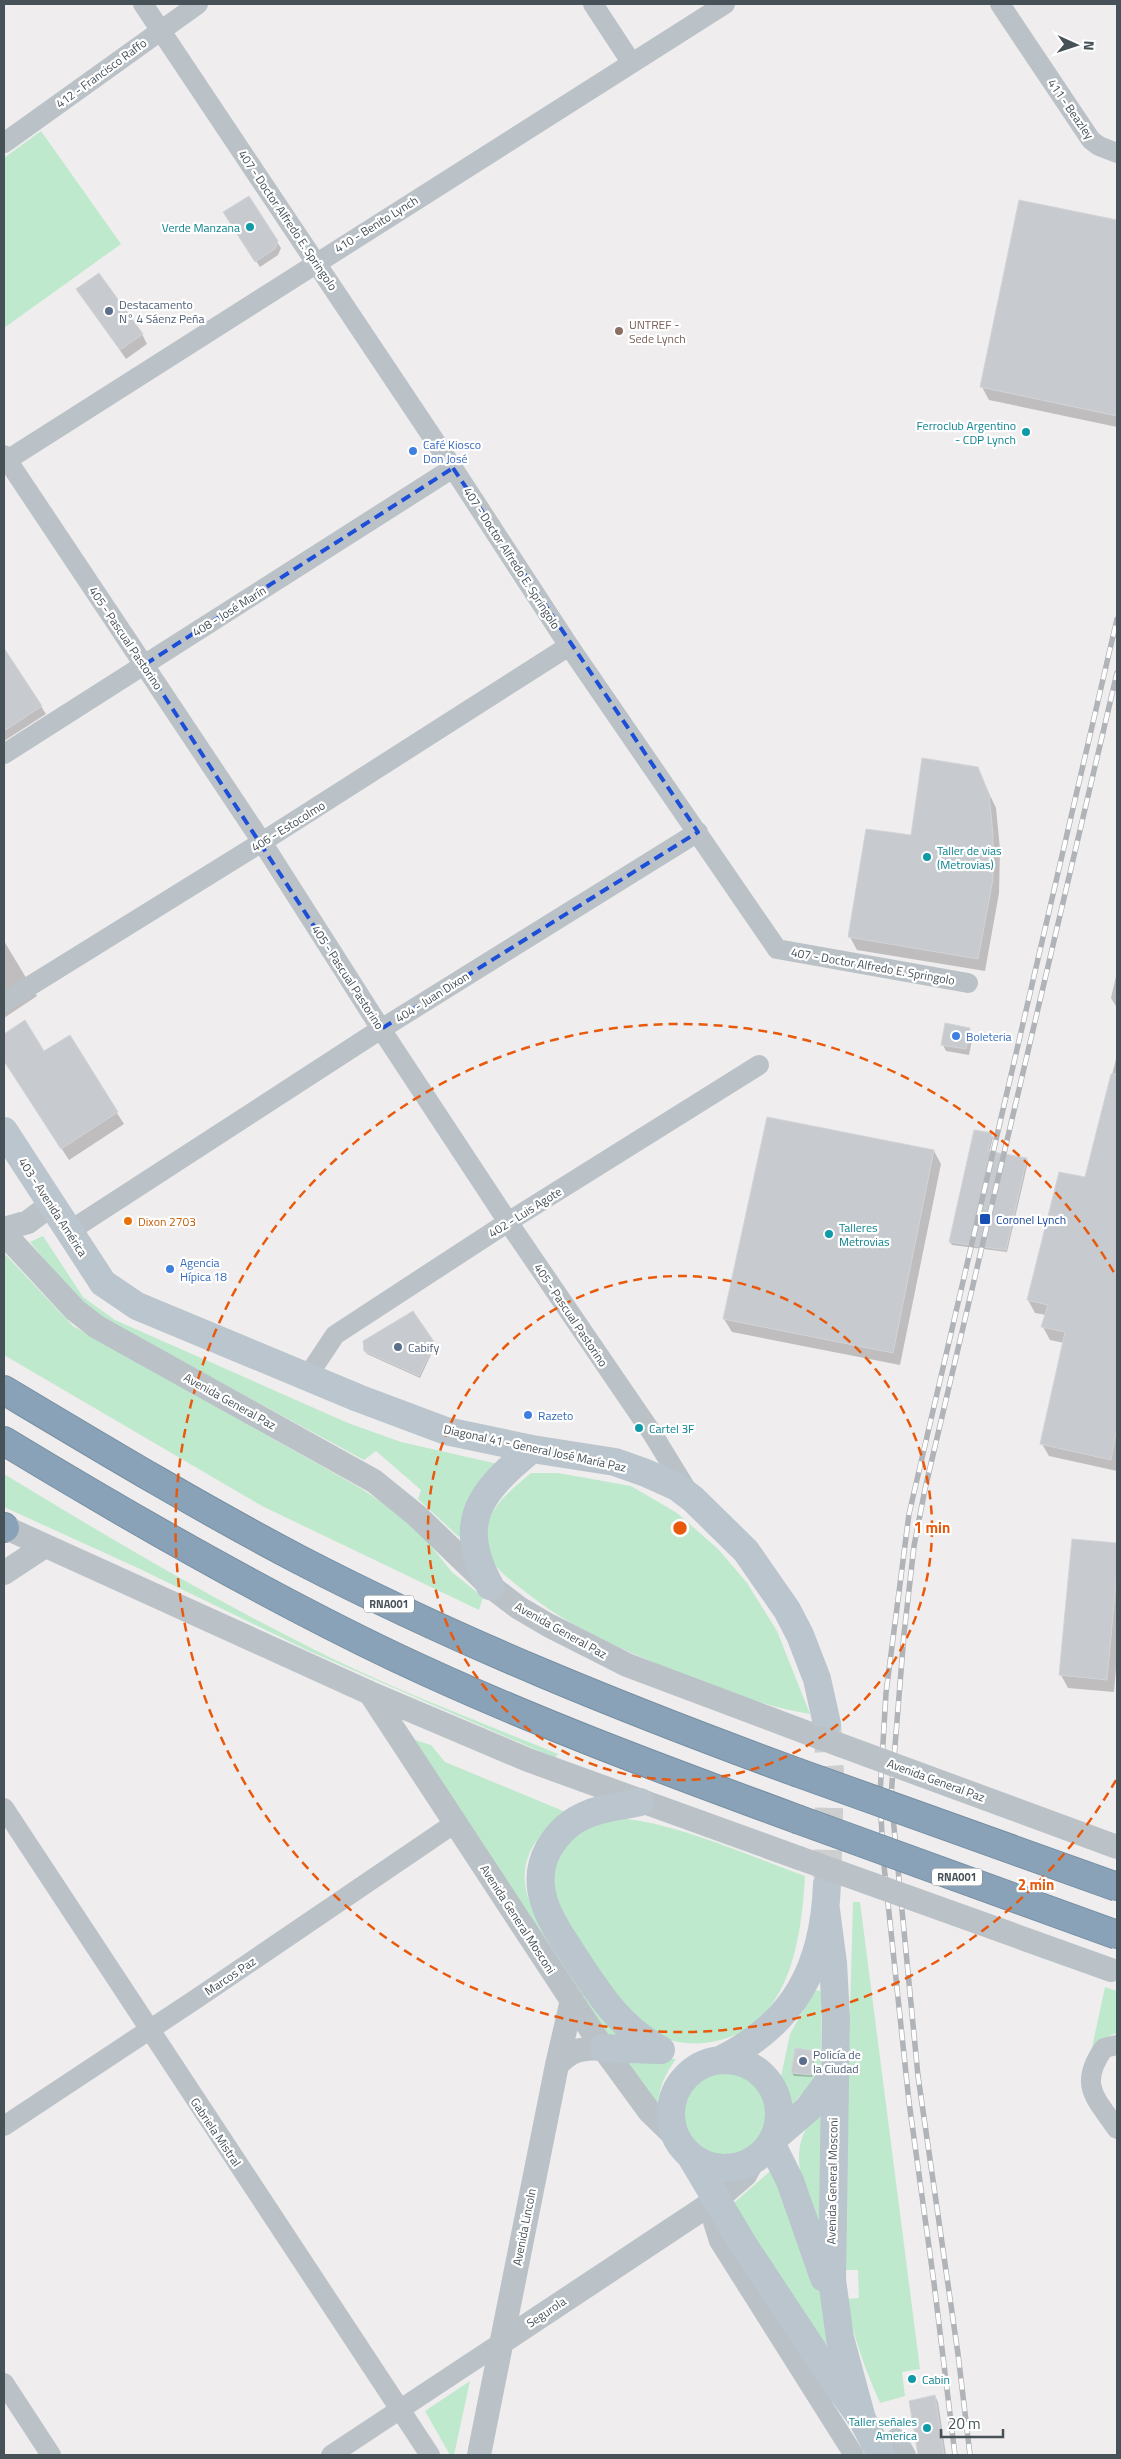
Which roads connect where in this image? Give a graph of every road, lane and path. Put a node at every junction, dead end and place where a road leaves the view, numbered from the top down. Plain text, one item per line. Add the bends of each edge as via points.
1 (143, 4) edge
2 (198, 4) edge
3 (593, 4) edge
4 (725, 4) edge
5 (1000, 4) edge
6 (160, 31) junction
7 (631, 62) junction
8 (4, 142) edge
9 (1117, 153) edge
10 (316, 262) junction
11 (5, 459) edge
12 (454, 468) junction
13 (570, 646) junction
14 (144, 665) junction
15 (4, 754) edge
16 (698, 832) junction
17 (262, 842) junction
18 (968, 984) dead end
19 (4, 1002) edge
20 (381, 1028) junction
21 (759, 1065) dead end
22 (4, 1131) edge
23 (52, 1204) junction
24 (508, 1222) junction
25 (4, 1229) edge
26 (68, 1232) junction
27 (4, 1235) edge
28 (103, 1282) joint
29 (307, 1377) junction
30 (4, 1390) edge
31 (4, 1441) edge
32 (532, 1449) junction
33 (693, 1499) junction
34 (4, 1527) edge
35 (45, 1546) junction
36 (4, 1573) edge
37 (490, 1586) junction
38 (370, 1693) junction
39 (827, 1724) tunnel mouth
40 (640, 1802) junction
41 (4, 1808) edge
42 (455, 1823) junction
43 (1117, 1847) edge
44 (1117, 1887) edge
45 (1117, 1935) edge
46 (1114, 1972) edge
47 (572, 2000) junction
48 (148, 2030) junction
49 (1117, 2045) edge
50 (603, 2048) junction
51 (661, 2050) junction
52 (714, 2062) junction
53 (557, 2065) junction
54 (834, 2073) junction
55 (4, 2126) edge
56 (1117, 2129) edge
57 (684, 2146) junction
58 (766, 2147) junction
59 (716, 2200) junction
60 (834, 2308) junction
61 (502, 2342) junction
62 (4, 2383) edge
63 (400, 2409) junction
64 (862, 2419) junction
65 (889, 2446) edge
66 (51, 2455) edge
67 (331, 2455) edge
68 (430, 2455) edge
69 (479, 2455) edge
70 (854, 2455) edge
71 (906, 2455) edge

1 - 6 street, 407 - Doctor Alfredo E. Springolo
2 - 6 street, 412 - Francisco Raffo
3 - 7 street
4 - 7 street, 410 - Benito Lynch
5 - 9 street, 411 - Beazley via 1091,140
6 - 8 street, 412 - Francisco Raffo
6 - 10 street, 407 - Doctor Alfredo E. Springolo
7 - 10 street, 410 - Benito Lynch
10 - 11 street, 410 - Benito Lynch
10 - 12 street, 407 - Doctor Alfredo E. Springolo
11 - 14 street, 405 - Pascual Pastorino
12 - 13 street, 407 - Doctor Alfredo E. Springolo
12 - 14 street, 408 - José Marín
13 - 16 street, 407 - Doctor Alfredo E. Springolo
13 - 17 street, 406 - Estocolmo
14 - 15 street, 408 - José Marín
14 - 17 street, 405 - Pascual Pastorino
16 - 18 street, 407 - Doctor Alfredo E. Springolo via 777,949
16 - 20 street, 404 - Juan Dixon
17 - 19 street, 406 - Estocolmo
17 - 20 street, 405 - Pascual Pastorino
20 - 24 street, 405 - Pascual Pastorino
20 - 26 street, 404 - Juan Dixon
21 - 24 street, 402 - Luis Agote
22 - 23 main road, 403 - Avenida América
23 - 25 street via 28,1222
23 - 26 main road, 403 - Avenida América
24 - 29 street, 402 - Luis Agote via 335,1335
24 - 33 street, 405 - Pascual Pastorino via 652,1433
26 - 28 main road, 403 - Avenida América
27 - 37 street, Avenida General Paz via 76,1310 97,1327 374,1482 416,1515
28 - 29 main road, Diagonal 41 - General José María Paz via 137,1306
29 - 32 main road, Diagonal 41 - General José María Paz via 446,1431
30 - 44 highway, RNA001, bridge via 222,1517 388,1603 575,1688 796,1772
31 - 45 highway, RNA001, bridge via 240,1577 395,1657 613,1752
32 - 33 main road, Diagonal 41 - General José María Paz via 615,1462 646,1473
32 - 37 main road via 506,1470 476,1511 473,1539 478,1562
33 - 39 main road, Diagonal 41 - General José María Paz via 746,1551 787,1610 817,1679
34 - 35 street
35 - 36 street
35 - 38 street
37 - 43 street, Avenida General Paz, bridge via 540,1620 627,1665
38 - 40 street via 528,1760
38 - 42 street, Avenida General Mosconi
40 - 46 street, bridge
40 - 51 main road via 589,1813 558,1833 543,1858 539,1889 556,1927 607,2006 628,2029
41 - 48 street, Gabriela Mistral
42 - 47 street, Avenida General Mosconi
42 - 48 street, Marcos Paz
47 - 50 street, Avenida General Mosconi
47 - 53 street, Avenida Lincoln
48 - 55 street, Marcos Paz
48 - 63 street, Gabriela Mistral
49 - 56 street via 1104,2048 1090,2074 1092,2092
50 - 51 main road
50 - 53 street via 568,2053
50 - 57 street, Avenida General Mosconi via 649,2111
51 - 52 main road
52 - 54 main road, Avenida General Mosconi via 745,2048 787,2011 814,1963 827,1897 836,2018
52 - 57 main road via 686,2077 676,2092 672,2117
52 - 58 main road via 744,2063 772,2085 779,2110 778,2125
53 - 61 street, Avenida Lincoln
54 - 58 main road via 808,2109
54 - 60 main road, Avenida General Mosconi via 831,2253
57 - 58 main road via 714,2167 741,2166
57 - 59 main road, Avenida General Mosconi
58 - 59 street, Segurola via 745,2176
58 - 60 main road via 790,2181
59 - 61 street, Segurola
59 - 64 main road, Avenida General Mosconi
59 - 70 street via 713,2222 719,2241
60 - 64 main road, Avenida General Mosconi
61 - 63 street, Segurola
61 - 69 street, Avenida Lincoln
62 - 66 street
63 - 67 street, Segurola
63 - 68 street, Gabriela Mistral
64 - 65 main road, Avenida General Mosconi
65 - 71 street

